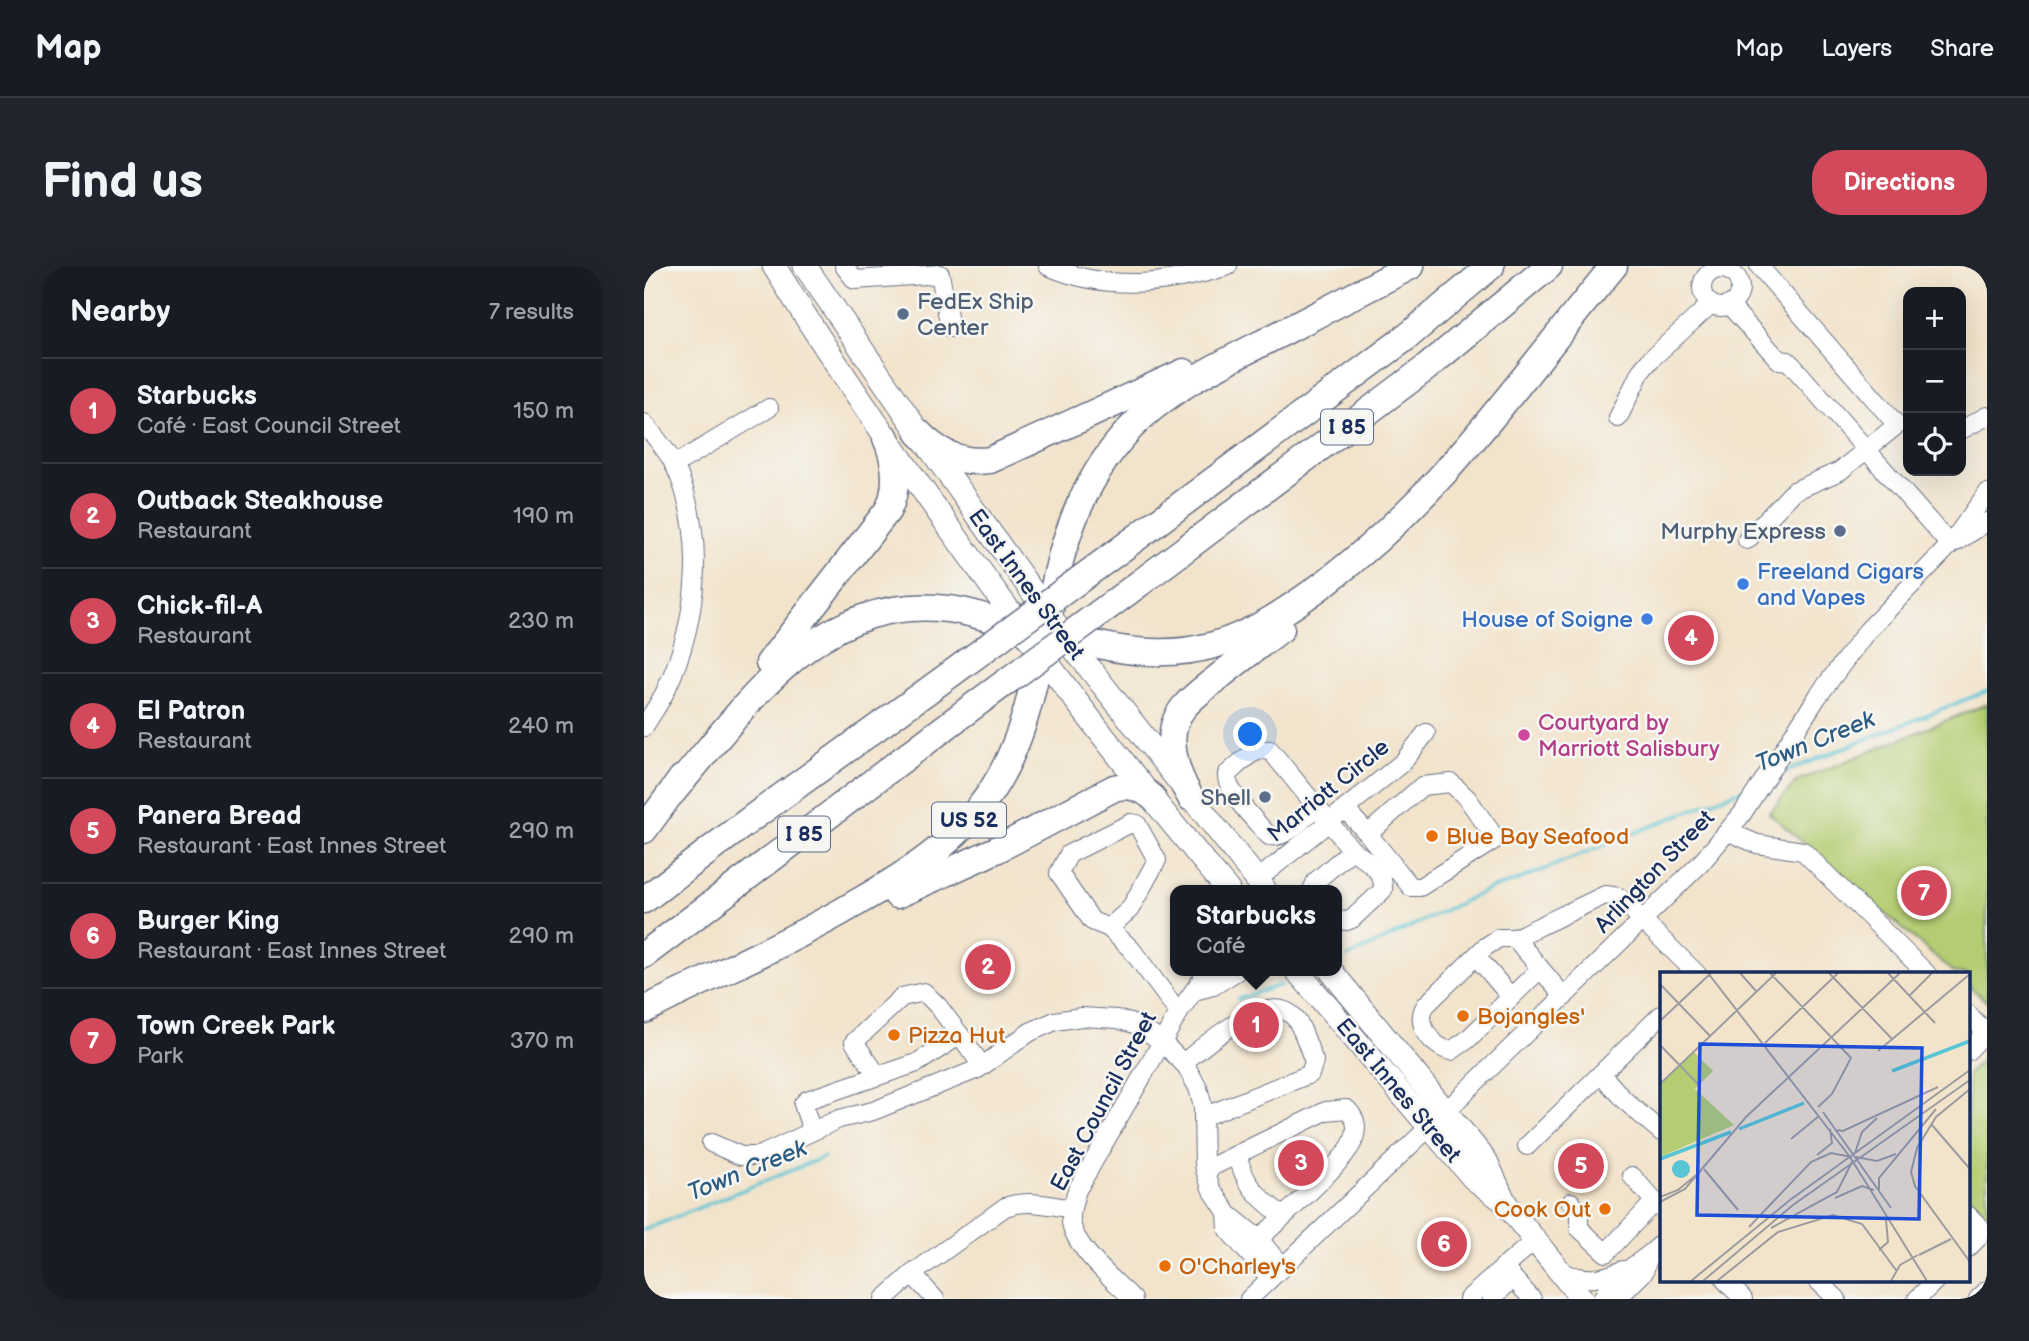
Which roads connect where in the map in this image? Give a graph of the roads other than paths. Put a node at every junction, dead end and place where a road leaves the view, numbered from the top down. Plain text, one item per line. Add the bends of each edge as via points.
1 (774, 266) edge
2 (805, 266) edge
3 (1048, 266) edge
4 (1228, 266) edge
5 (1411, 266) edge
6 (1491, 266) edge
7 (1549, 266) edge
8 (1614, 266) edge
9 (1759, 266) edge
10 (845, 267) edge
11 (1336, 304) junction
12 (950, 328) dead end
13 (769, 408) dead end
14 (1987, 416) edge
15 (1618, 418) dead end
16 (1903, 422) edge
17 (644, 423) edge
18 (1966, 427) edge
19 (919, 433) junction
20 (886, 438) junction
21 (1867, 451) junction
22 (674, 465) junction
23 (1987, 493) edge
24 (1403, 517) junction
25 (1987, 522) edge
26 (1747, 540) dead end
27 (1950, 545) junction
28 (1044, 634) junction
29 (644, 727) edge
30 (1426, 733) dead end
31 (1403, 762) junction
32 (1422, 786) junction
33 (672, 793) junction
34 (1152, 797) junction
35 (1191, 798) junction
36 (1316, 807) junction
37 (1345, 809) junction
38 (1328, 823) junction
39 (644, 830) edge
40 (1729, 832) junction
41 (1368, 834) junction
42 (1352, 850) junction
43 (1224, 885) edge
44 (1261, 885) edge
45 (1314, 885) edge
46 (644, 900) edge
47 (1644, 919) junction
48 (1342, 921) edge
49 (1109, 928) junction
50 (1515, 938) junction
51 (773, 948) junction
52 (644, 955) edge
53 (1476, 956) junction
54 (1540, 969) junction
55 (1696, 972) edge
56 (1925, 972) edge
57 (1207, 976) edge
58 (1229, 976) edge
59 (1302, 976) edge
60 (1335, 976) edge
61 (1194, 991) junction
62 (1510, 996) junction
63 (1564, 997) junction
64 (644, 1010) edge
65 (1179, 1013) junction
66 (1660, 1015) edge
67 (1969, 1015) edge
68 (960, 1035) junction
69 (1162, 1042) junction
70 (1969, 1050) edge
71 (1183, 1063) junction
72 (982, 1066) junction
73 (1601, 1074) junction
74 (878, 1076) junction
75 (1203, 1117) junction
76 (1438, 1119) junction
77 (812, 1131) junction
78 (1660, 1131) edge
79 (711, 1143) dead end
80 (1527, 1146) dead end
81 (1238, 1154) junction
82 (1205, 1170) junction
83 (1632, 1176) dead end
84 (1571, 1202) dead end
85 (1658, 1205) edge
86 (1072, 1209) junction
87 (1228, 1213) junction
88 (1283, 1216) junction
89 (1969, 1216) edge
90 (1259, 1239) junction
91 (1535, 1240) junction
92 (1660, 1245) edge
93 (1969, 1247) edge
94 (1648, 1258) junction
95 (1629, 1267) junction
96 (1508, 1272) junction
97 (1276, 1273) junction
98 (1560, 1273) junction
99 (912, 1274) junction
100 (1728, 1282) edge
101 (1819, 1282) edge
102 (1934, 1282) edge
103 (1987, 1290) edge
104 (1528, 1298) edge
105 (884, 1299) edge
106 (935, 1299) edge
107 (1133, 1299) edge
108 (1249, 1299) edge
109 (1468, 1299) edge
110 (1492, 1299) edge
111 (1582, 1299) edge
112 (1602, 1299) edge
113 (1617, 1299) edge
114 (1743, 1299) edge
115 (1837, 1299) edge
116 (1917, 1299) edge
117 (1978, 1299) edge

1 - 20 main road, East Innes Street
2 - 19 main road, East Innes Street
3 - 4 street via 1098,281 1132,284 1182,279
5 - 11 highway
6 - 46 highway, I 85, bridge via 1408,336
7 - 52 highway, I 85, bridge via 1426,368
8 - 24 highway via 1461,457
9 - 16 street
10 - 12 street via 855,280 940,274
11 - 19 highway via 990,460 949,455
11 - 28 highway via 1195,380 1124,435 1092,481 1072,521
13 - 22 street
14 - 18 street
15 - 21 street via 1651,359 1726,302 1787,353 1788,361
16 - 21 street
17 - 22 street
19 - 28 main road, East Innes Street
20 - 28 main road, East Innes Street
20 - 33 highway via 895,481 888,510
21 - 26 street via 1840,471 1794,491
21 - 27 street
22 - 29 street via 695,548 694,594 683,649
23 - 27 street, Arlington Street
24 - 28 highway via 1303,599 1225,642 1182,652 1148,653
24 - 35 highway via 1316,601 1184,707 1175,724 1172,748
25 - 27 street, Arlington Street
27 - 40 street, Arlington Street via 1867,631 1818,696
28 - 33 highway via 970,613 925,608 881,613 838,628 809,644 783,667
28 - 34 main road, East Innes Street
28 - 35 main road, East Innes Street
28 - 51 highway, US 52 via 1012,753 990,793 962,828 911,871
30 - 31 street, Marriott Circle
31 - 32 street
31 - 37 street, Marriott Circle
32 - 41 street
32 - 41 street via 1451,783 1496,839 1420,887 1411,887
33 - 39 highway
34 - 43 main road, East Innes Street
34 - 51 highway via 1138,788 1114,788 972,861
35 - 44 main road, East Innes Street
36 - 36 street via 1270,750 1254,752 1227,775 1233,793 1269,836 1285,833
36 - 38 street
37 - 38 street, Marriott Circle
37 - 41 street
38 - 42 street
38 - 44 street, Marriott Circle
40 - 47 street, Arlington Street
40 - 56 street via 1757,844 1803,851
42 - 45 street
42 - 48 street via 1381,875 1383,890 1352,919
47 - 50 street via 1619,897 1605,895
47 - 55 street
47 - 63 street, Arlington Street
49 - 49 street via 1092,921 1059,873 1069,854 1137,824 1157,860 1130,909
49 - 65 street via 1131,949
50 - 53 street via 1499,938
50 - 54 street
51 - 64 highway, US 52
53 - 62 street
53 - 62 street via 1420,1012 1428,1035 1451,1051
54 - 62 street
54 - 63 street
57 - 61 street, East Council Street
58 - 61 street
59 - 76 main road, East Innes Street
60 - 76 main road, East Innes Street
61 - 65 street, East Council Street
63 - 76 street, Arlington Street
65 - 69 street, East Council Street
66 - 73 street
67 - 70 street via 1982,1027 1983,1037
68 - 72 street
68 - 74 street via 917,1063
68 - 74 street via 924,992 902,997 854,1042
69 - 71 street
69 - 72 street via 1137,1025 1081,1017 1030,1032
69 - 86 street, East Council Street via 1077,1189
71 - 75 street via 1198,1087
71 - 75 street via 1236,1023 1264,1011 1284,1010 1295,1018 1314,1061 1310,1074
72 - 77 street
73 - 78 street
73 - 80 street
74 - 77 street via 807,1100 803,1104
75 - 82 street
76 - 91 main road, East Innes Street via 1473,1178 1505,1203
76 - 97 street, Arlington Street
77 - 79 street via 759,1156 741,1156
81 - 82 street
81 - 88 street via 1244,1179
81 - 88 street via 1326,1111 1347,1109 1354,1116 1354,1142
82 - 87 street via 1210,1188
83 - 85 street
84 - 85 street via 1579,1212 1579,1228 1606,1253
86 - 99 street via 1038,1203 1005,1207
86 - 107 street, East Council Street via 1074,1233 1081,1245
87 - 90 street
87 - 97 street via 1228,1230
88 - 90 street
89 - 93 street via 1980,1227 1978,1238
90 - 97 street
91 - 96 street
91 - 98 main road, East Innes Street
92 - 94 street
94 - 95 street
94 - 113 street via 1644,1272
95 - 98 street via 1587,1280
95 - 112 street
96 - 104 street
96 - 109 street
96 - 110 street
97 - 108 street, Arlington Street
98 - 111 main road, East Innes Street
99 - 105 street
99 - 106 street
100 - 114 street
101 - 115 street
102 - 116 street
103 - 117 street

